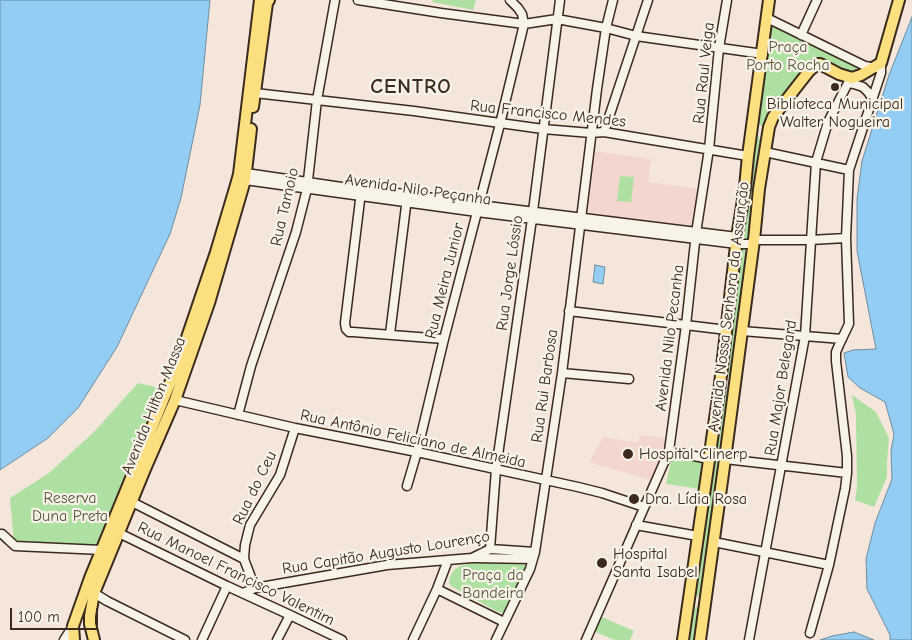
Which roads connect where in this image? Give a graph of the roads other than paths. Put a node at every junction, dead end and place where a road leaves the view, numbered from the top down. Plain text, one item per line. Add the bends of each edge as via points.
1 (260, 0) edge
2 (269, 0) edge
3 (335, 0) edge
4 (358, 0) edge
5 (510, 0) edge
6 (560, 0) edge
7 (613, 0) edge
8 (648, 0) edge
9 (727, 0) edge
10 (769, 0) edge
11 (817, 0) edge
12 (899, 0) edge
13 (767, 18) junction
14 (557, 19) junction
15 (524, 24) junction
16 (606, 28) junction
17 (801, 35) junction
18 (636, 36) junction
19 (720, 48) junction
20 (762, 54) junction
21 (878, 66) junction
22 (839, 74) junction
23 (848, 84) junction
24 (256, 93) junction
25 (873, 98) junction
26 (317, 100) junction
27 (500, 124) junction
28 (543, 129) junction
29 (604, 132) junction
30 (591, 134) junction
31 (751, 134) junction
32 (766, 139) junction
33 (709, 150) junction
34 (765, 152) junction
35 (748, 156) junction
36 (816, 162) junction
37 (849, 170) junction
38 (242, 179) junction
39 (307, 186) junction
40 (745, 187) junction
41 (759, 189) junction
42 (361, 193) junction
43 (407, 198) junction
44 (478, 209) junction
45 (532, 215) junction
46 (581, 221) junction
47 (696, 236) junction
48 (846, 238) junction
49 (754, 240) junction
50 (810, 240) junction
51 (737, 241) junction
52 (569, 311) junction
53 (197, 323) junction
54 (686, 325) junction
55 (727, 330) junction
56 (742, 331) junction
57 (390, 334) junction
58 (806, 336) junction
59 (444, 339) junction
60 (842, 339) junction
61 (562, 373) junction
62 (629, 379) dead end
63 (720, 384) junction
64 (734, 385) junction
65 (175, 400) junction
66 (238, 415) junction
67 (295, 428) junction
68 (669, 451) junction
69 (417, 452) junction
70 (709, 459) junction
71 (725, 459) junction
72 (782, 466) junction
73 (496, 470) junction
74 (847, 473) junction
75 (546, 480) junction
76 (407, 486) dead end
77 (132, 502) junction
78 (644, 507) junction
79 (636, 525) junction
80 (119, 533) junction
81 (0, 534) edge
82 (698, 536) junction
83 (714, 542) junction
84 (490, 549) junction
85 (102, 550) junction
86 (765, 552) junction
87 (534, 555) junction
88 (244, 558) junction
89 (472, 558) junction
90 (448, 560) junction
91 (829, 566) junction
92 (227, 586) junction
93 (256, 588) junction
94 (437, 589) junction
95 (94, 593) junction
96 (243, 593) junction
97 (689, 595) junction
98 (705, 598) junction
99 (78, 613) junction
100 (290, 614) junction
101 (90, 616) junction
102 (504, 622) junction
103 (73, 626) junction
104 (810, 633) dead end
105 (64, 640) edge
106 (74, 640) edge
107 (94, 640) edge
108 (185, 640) edge
109 (202, 640) edge
110 (277, 640) edge
111 (342, 640) edge
112 (414, 640) edge
113 (496, 640) edge
114 (586, 640) edge
115 (683, 640) edge
116 (700, 640) edge
117 (749, 640) edge

1 - 38 main road via 238,174
2 - 24 main road
3 - 26 street, Rua Tamoio
4 - 15 street
5 - 15 street via 522,14
6 - 14 street, Rua Jorge Lóssio
7 - 16 street, Rua Rui Barbosa
8 - 18 street
9 - 19 street, Rua Raul Veiga
10 - 13 main road, Avenida Nossa Senhora da Assunção
11 - 17 street
12 - 21 main road
13 - 17 street
13 - 20 main road, Avenida Nossa Senhora da Assunção
14 - 15 street
14 - 16 street
14 - 28 street, Rua Jorge Lóssio
15 - 27 street, Rua Meira Junior
16 - 18 street
16 - 30 street, Rua Rui Barbosa
17 - 21 street via 865,66
18 - 19 street
18 - 29 street
19 - 20 street
19 - 33 street, Rua Raul Veiga
20 - 31 main road, Avenida Nossa Senhora da Assunção
21 - 22 main road, Avenida Nossa Senhora da Assunção via 852,78
21 - 25 street via 881,73
22 - 23 street
22 - 32 main road, Avenida Nossa Senhora da Assunção via 820,64 814,66 773,117
23 - 25 street via 862,87
23 - 36 street, Rua Major Belegard via 828,122
24 - 26 street, Rua Francisco Mendes
24 - 38 main road
25 - 37 street
26 - 27 street, Rua Francisco Mendes
26 - 39 street, Rua Tamoio
27 - 28 street, Rua Francisco Mendes
27 - 44 street, Rua Meira Junior
28 - 30 street, Rua Francisco Mendes
28 - 45 street, Rua Jorge Lóssio
29 - 30 street, Rua Francisco Mendes
29 - 33 street, Rua Francisco Mendes
30 - 46 street, Rua Rui Barbosa
31 - 32 main road via 760,132
31 - 35 main road, Avenida Nossa Senhora da Assunção
32 - 34 main road, Avenida Nossa Senhora da Assunção
33 - 35 street, Rua Francisco Mendes
33 - 47 street, Avenida Nilo Pecanha
34 - 36 street
34 - 41 main road, Avenida Nossa Senhora da Assunção
35 - 40 main road, Avenida Nossa Senhora da Assunção
36 - 37 street
36 - 50 street, Rua Major Belegard
37 - 48 street
38 - 39 street, Avenida Nilo Peçanha
38 - 53 main road, Avenida Hilton Massa via 234,218
39 - 42 street, Avenida Nilo Peçanha
39 - 66 street, Rua Tamoio via 296,232
40 - 41 main road via 751,192
40 - 51 main road, Avenida Nossa Senhora da Assunção
41 - 49 main road, Avenida Nossa Senhora da Assunção
42 - 43 street, Avenida Nilo Peçanha
42 - 57 street via 345,326 349,332
43 - 44 street, Avenida Nilo Peçanha
43 - 57 street
44 - 45 street, Avenida Nilo Peçanha
44 - 59 street, Rua Meira Junior
45 - 46 street, Avenida Nilo Peçanha
45 - 73 street, Rua Jorge Lóssio
46 - 47 street, Avenida Nilo Peçanha
46 - 52 street, Rua Rui Barbosa
47 - 51 street, Avenida Nilo Peçanha
47 - 54 street, Avenida Nilo Pecanha
48 - 50 street, Avenida Nilo Peçanha
48 - 60 street via 849,324
49 - 50 street, Avenida Nilo Peçanha
49 - 51 street, Avenida Nilo Peçanha via 750,244
49 - 56 main road, Avenida Nossa Senhora da Assunção
50 - 58 street, Rua Major Belegard
51 - 55 main road, Avenida Nossa Senhora da Assunção
52 - 54 street
52 - 61 street, Rua Rui Barbosa
53 - 65 main road, Avenida Hilton Massa
53 - 85 main road, Avenida Hilton Massa
54 - 55 street
54 - 68 street, Avenida Nilo Pecanha
55 - 63 main road, Avenida Nossa Senhora da Assunção
56 - 58 street
56 - 64 main road, Avenida Nossa Senhora da Assunção
57 - 59 street
58 - 60 street
58 - 72 street, Rua Major Belegard
59 - 69 street, Rua Meira Junior
60 - 74 street via 836,361
61 - 62 street
61 - 75 street, Rua Rui Barbosa
63 - 64 main road
63 - 70 main road, Avenida Nossa Senhora da Assunção
64 - 71 main road, Avenida Nossa Senhora da Assunção
65 - 66 street, Rua Antônio Feliciano de Almeida
65 - 77 main road, Avenida Hilton Massa
66 - 67 street, Rua Antônio Feliciano de Almeida
67 - 69 street, Rua Antônio Feliciano de Almeida
67 - 88 street, Rua do Ceu via 280,475 250,525
68 - 70 street
68 - 78 street, Avenida Nilo Pecanha
69 - 73 street, Rua Antônio Feliciano de Almeida
69 - 76 street, Rua Meira Junior
70 - 82 main road, Avenida Nossa Senhora da Assunção
71 - 72 street
71 - 83 main road, Avenida Nossa Senhora da Assunção
72 - 74 street
72 - 86 street, Rua Major Belegard
73 - 75 street, Rua Antônio Feliciano de Almeida
73 - 84 street, Rua Jorge Lóssio
74 - 91 street
75 - 78 street, Rua Antônio Feliciano de Almeida
75 - 87 street, Rua Rui Barbosa
77 - 80 main road, Avenida Hilton Massa
77 - 88 street
78 - 79 street, Avenida Nilo Pecanha
79 - 82 street
79 - 114 street, Avenida Nilo Pecanha
80 - 92 street, Rua Manoel Francisco Valentim
80 - 95 main road, Avenida Hilton Massa
81 - 85 street via 15,546
82 - 97 main road
83 - 86 street
83 - 98 main road, Avenida Nossa Senhora da Assunção
84 - 87 street, Rua Capitão Augusto Lourenço
84 - 89 street, Rua Capitão Augusto Lourenço
85 - 99 main road, Avenida Hilton Massa
86 - 91 street
86 - 117 street, Rua Major Belegard
87 - 89 street
87 - 102 street, Rua Rui Barbosa
88 - 93 street
89 - 90 street, Rua Capitão Augusto Lourenço
90 - 93 street, Rua Capitão Augusto Lourenço via 387,565
90 - 94 street
91 - 104 street
92 - 96 street, Rua Manoel Francisco Valentim
92 - 109 street
93 - 96 street, Rua Capitão Augusto Lourenço
94 - 102 street
94 - 112 street
95 - 101 main road, Avenida Hilton Massa
95 - 108 street
96 - 100 street, Rua Manoel Francisco Valentim
97 - 98 main road
97 - 115 main road
98 - 116 main road, Avenida Nossa Senhora da Assunção
99 - 101 main road
99 - 103 main road, Avenida Hilton Massa
100 - 110 street
100 - 111 street, Rua Manoel Francisco Valentim
101 - 107 main road, Avenida Hilton Massa
102 - 113 street, Rua Rui Barbosa
103 - 105 street
103 - 106 main road, Avenida Hilton Massa

